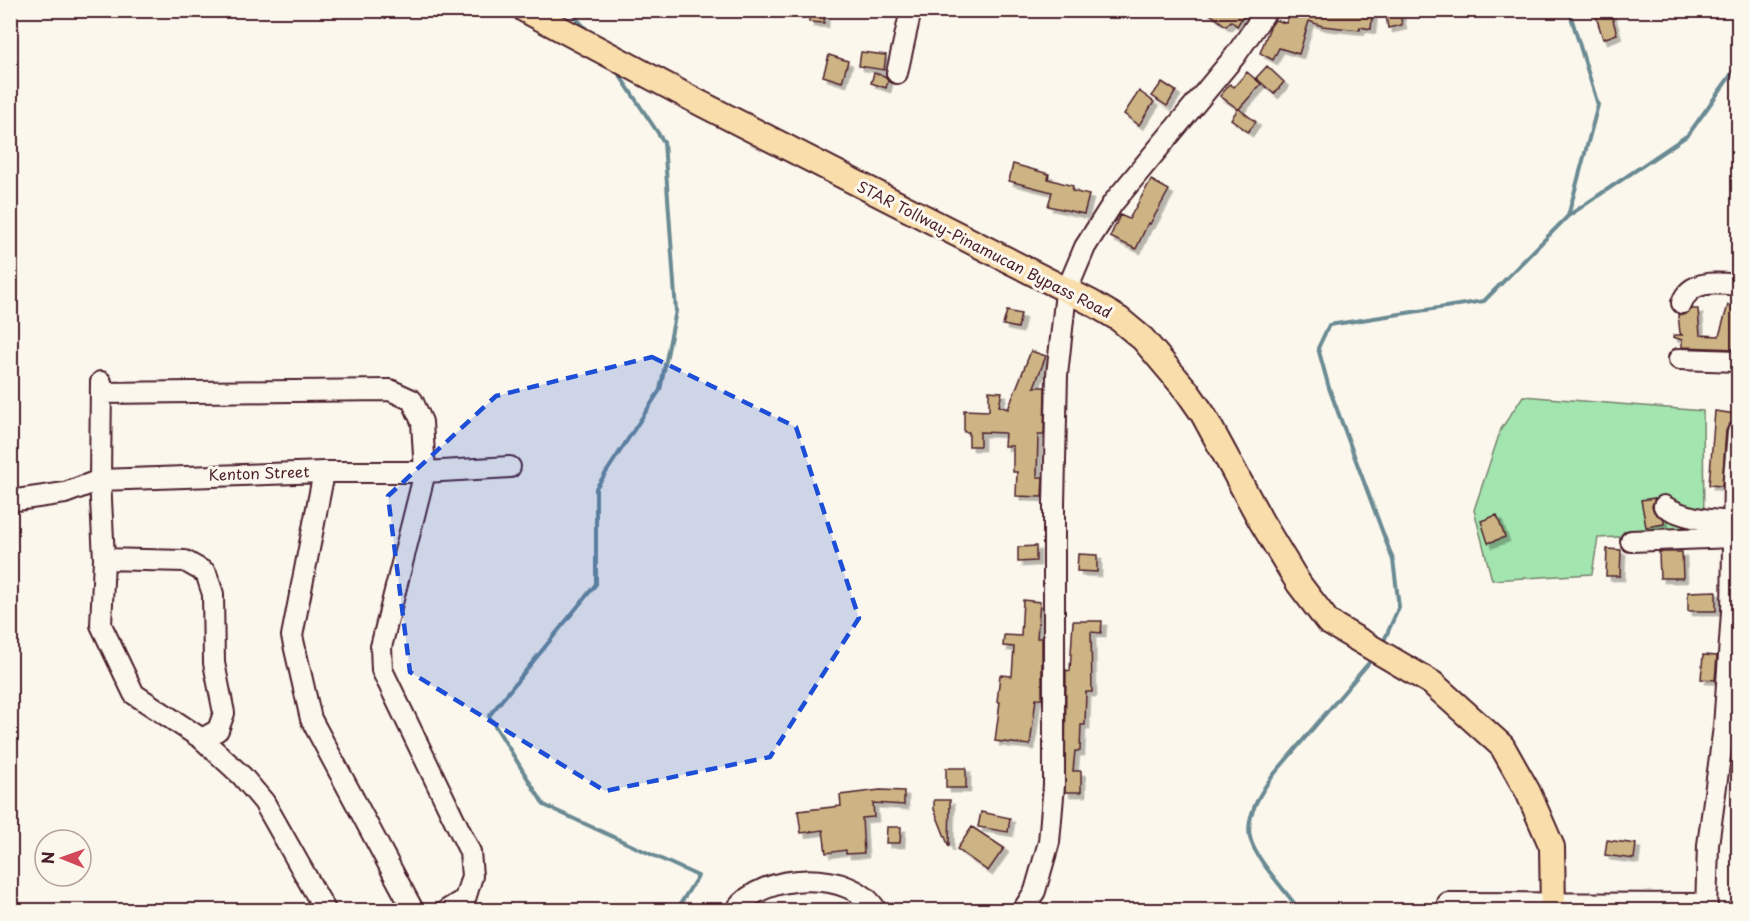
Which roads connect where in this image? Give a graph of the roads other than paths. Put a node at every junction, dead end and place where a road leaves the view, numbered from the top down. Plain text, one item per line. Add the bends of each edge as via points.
1 (525, 10) edge
2 (911, 10) edge
3 (1267, 10) edge
4 (897, 73) dead end
5 (1738, 285) edge
6 (1066, 292) junction
7 (1682, 303) dead end
8 (1679, 360) dead end
9 (1738, 361) edge
10 (1738, 432) edge
11 (510, 467) dead end
12 (324, 472) junction
13 (425, 472) junction
14 (100, 480) junction
15 (10, 501) edge
16 (1664, 506) dead end
17 (1734, 528) edge
18 (1631, 541) dead end
19 (104, 559) junction
20 (201, 739) junction
21 (1448, 903) dead end
22 (1552, 907) edge
23 (1706, 907) edge
24 (325, 910) edge
25 (413, 910) edge
26 (447, 910) edge
27 (736, 910) edge
28 (876, 910) edge
29 (1023, 910) edge

1 - 6 main road, STAR Tollway-Pinamucan Bypass Road
2 - 4 street
3 - 6 street via 1113,203 1085,247
5 - 7 street via 1705,284 1691,290
6 - 22 main road, STAR Tollway-Pinamucan Bypass Road via 1119,319 1165,363 1203,414 1299,584 1328,622 1432,683 1502,746 1552,847
6 - 29 street via 1057,375 1054,785 1049,842 1035,891
8 - 9 street
10 - 17 street
11 - 13 street, Kenton Street
12 - 13 street, Kenton Street
12 - 14 street, Kenton Street
12 - 25 street via 292,636 311,718
13 - 14 street via 422,422 412,400 390,390 101,386
13 - 26 street via 381,647 382,670 471,852 472,876 465,899
14 - 15 street, Kenton Street via 65,494
14 - 19 street
16 - 17 street via 1676,513
17 - 18 street
17 - 23 street via 1724,727 1708,845
19 - 20 street via 101,625 134,694
19 - 20 street via 185,561 206,573 213,594 214,663 224,713 218,730
20 - 24 street via 264,802
21 - 22 street
22 - 23 street
27 - 28 street via 762,888 797,880 835,883 858,893

